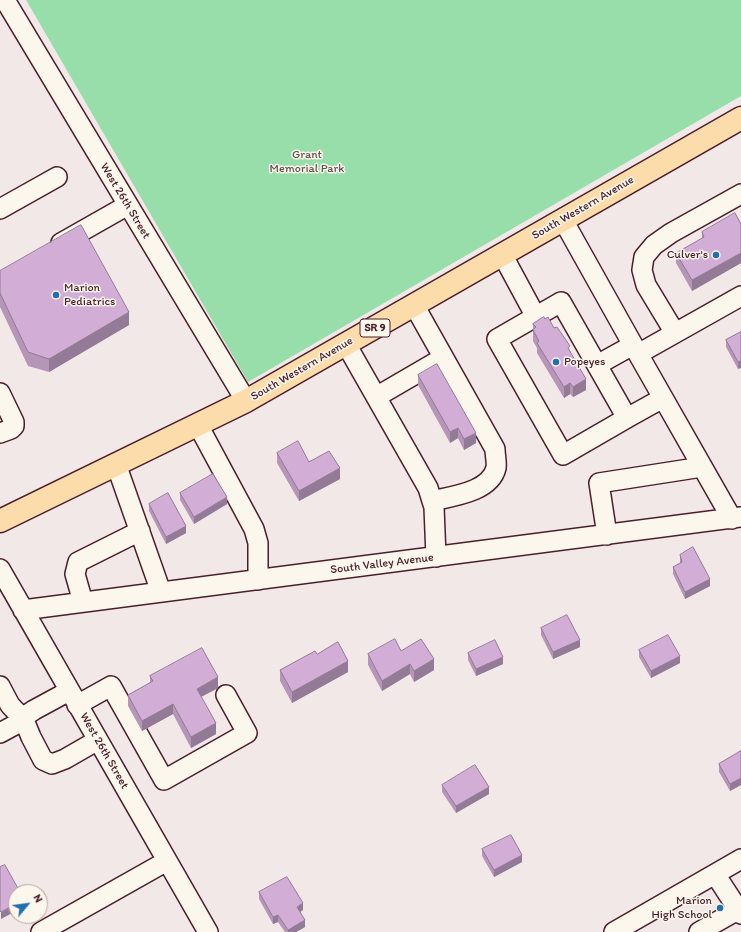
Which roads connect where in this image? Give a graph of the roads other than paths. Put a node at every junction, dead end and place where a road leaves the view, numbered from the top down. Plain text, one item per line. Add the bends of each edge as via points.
1 (5, 0) edge
2 (740, 120) edge
3 (57, 178) dead end
4 (741, 194) edge
5 (128, 205) junction
6 (0, 209) edge
7 (563, 220) junction
8 (47, 250) edge
9 (502, 254) junction
10 (741, 296) edge
11 (414, 305) junction
12 (536, 316) junction
13 (674, 333) junction
14 (346, 344) junction
15 (635, 349) junction
16 (443, 358) junction
17 (597, 365) junction
18 (0, 393) edge
19 (376, 396) junction
20 (663, 398) junction
21 (246, 402) junction
22 (627, 418) junction
23 (198, 425) junction
24 (0, 433) edge
25 (116, 464) junction
26 (702, 467) junction
27 (432, 501) junction
28 (737, 518) edge
29 (0, 521) edge
30 (140, 531) junction
31 (607, 535) junction
32 (436, 557) junction
33 (0, 569) edge
34 (258, 580) junction
35 (161, 592) junction
36 (83, 602) junction
37 (23, 610) junction
38 (0, 686) edge
39 (226, 695) dead end
40 (73, 698) junction
41 (24, 720) junction
42 (0, 733) edge
43 (98, 740) junction
44 (741, 859) edge
45 (167, 861) junction
46 (715, 874) junction
47 (740, 911) edge
48 (41, 932) edge
49 (208, 932) edge
50 (614, 932) edge
51 (699, 932) edge

1 - 5 street, West 26th Street
2 - 7 highway, South Western Avenue / SR 9
3 - 6 street
4 - 13 street via 672,233 654,245 644,257 642,270 646,285
5 - 8 street
5 - 21 street, West 26th Street
7 - 9 highway, South Western Avenue / SR 9
7 - 15 street
9 - 11 highway, South Western Avenue / SR 9
9 - 12 street
10 - 13 street
11 - 14 highway, South Western Avenue / SR 9
11 - 16 street
12 - 17 street via 562,302
12 - 22 street via 497,339 563,455
13 - 15 street
14 - 19 street
14 - 21 highway, South Western Avenue / SR 9
15 - 17 street
15 - 20 street
16 - 19 street
16 - 27 street via 495,449 496,467 491,478 482,487
17 - 22 street
18 - 24 street via 14,422 11,429
19 - 27 street via 428,488
20 - 22 street
20 - 26 street
21 - 23 highway, South Western Avenue / SR 9
23 - 25 highway, South Western Avenue / SR 9
23 - 34 street via 254,529 258,543
25 - 29 highway, South Western Avenue / SR 9
25 - 30 street
26 - 28 street
26 - 31 street via 599,483
27 - 32 street
28 - 31 street, South Valley Avenue
30 - 35 street
30 - 36 street via 78,562 75,574
31 - 32 street, South Valley Avenue
32 - 34 street, South Valley Avenue
33 - 37 street, West 26th Street
34 - 35 street, South Valley Avenue
35 - 36 street, South Valley Avenue
36 - 37 street, South Valley Avenue
37 - 40 street, West 26th Street
38 - 41 street via 10,705
39 - 40 street via 247,733 164,780 111,686
40 - 41 street via 34,710
40 - 43 street, West 26th Street
41 - 42 street
41 - 43 street via 43,760 52,764
43 - 45 street, West 26th Street
44 - 46 street
45 - 48 street
45 - 49 street, West 26th Street
46 - 47 street
46 - 50 street
47 - 51 street

